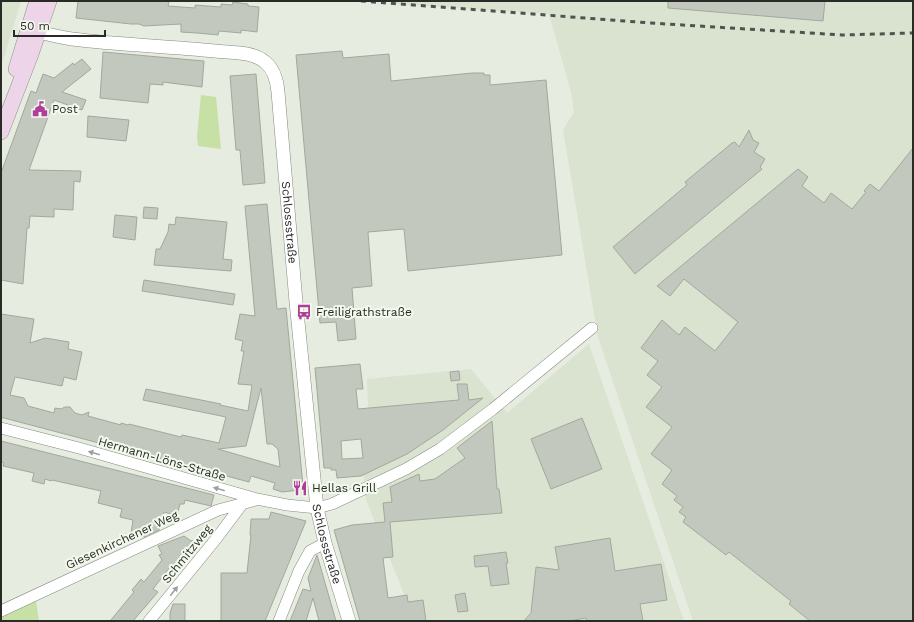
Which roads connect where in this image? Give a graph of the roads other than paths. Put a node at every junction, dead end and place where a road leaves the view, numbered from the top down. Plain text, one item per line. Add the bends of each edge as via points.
1 (38, 1) edge
2 (49, 1) edge
3 (34, 31) junction
4 (1, 132) edge
5 (592, 328) dead end
6 (1, 428) edge
7 (257, 499) junction
8 (243, 503) junction
9 (317, 508) junction
10 (325, 543) junction
11 (1, 611) edge
12 (149, 621) edge
13 (279, 621) edge
14 (349, 621) edge

1 - 3 main road
2 - 3 main road
3 - 4 main road
3 - 9 street, Schlossstraße via 71,39 249,55 265,62 271,69 277,87
5 - 9 street via 440,449 406,469 332,504
7 -> 6 street, Hermann-Löns-Straße
7 - 8 street, Giesenkirchener Weg
7 - 9 street, Hermann-Löns-Straße
8 - 11 street, Giesenkirchener Weg via 218,510
12 -> 8 street, Schmitzweg
9 - 10 street, Schlossstraße
10 - 13 street via 310,551 298,571
10 - 14 street, Schlossstraße

